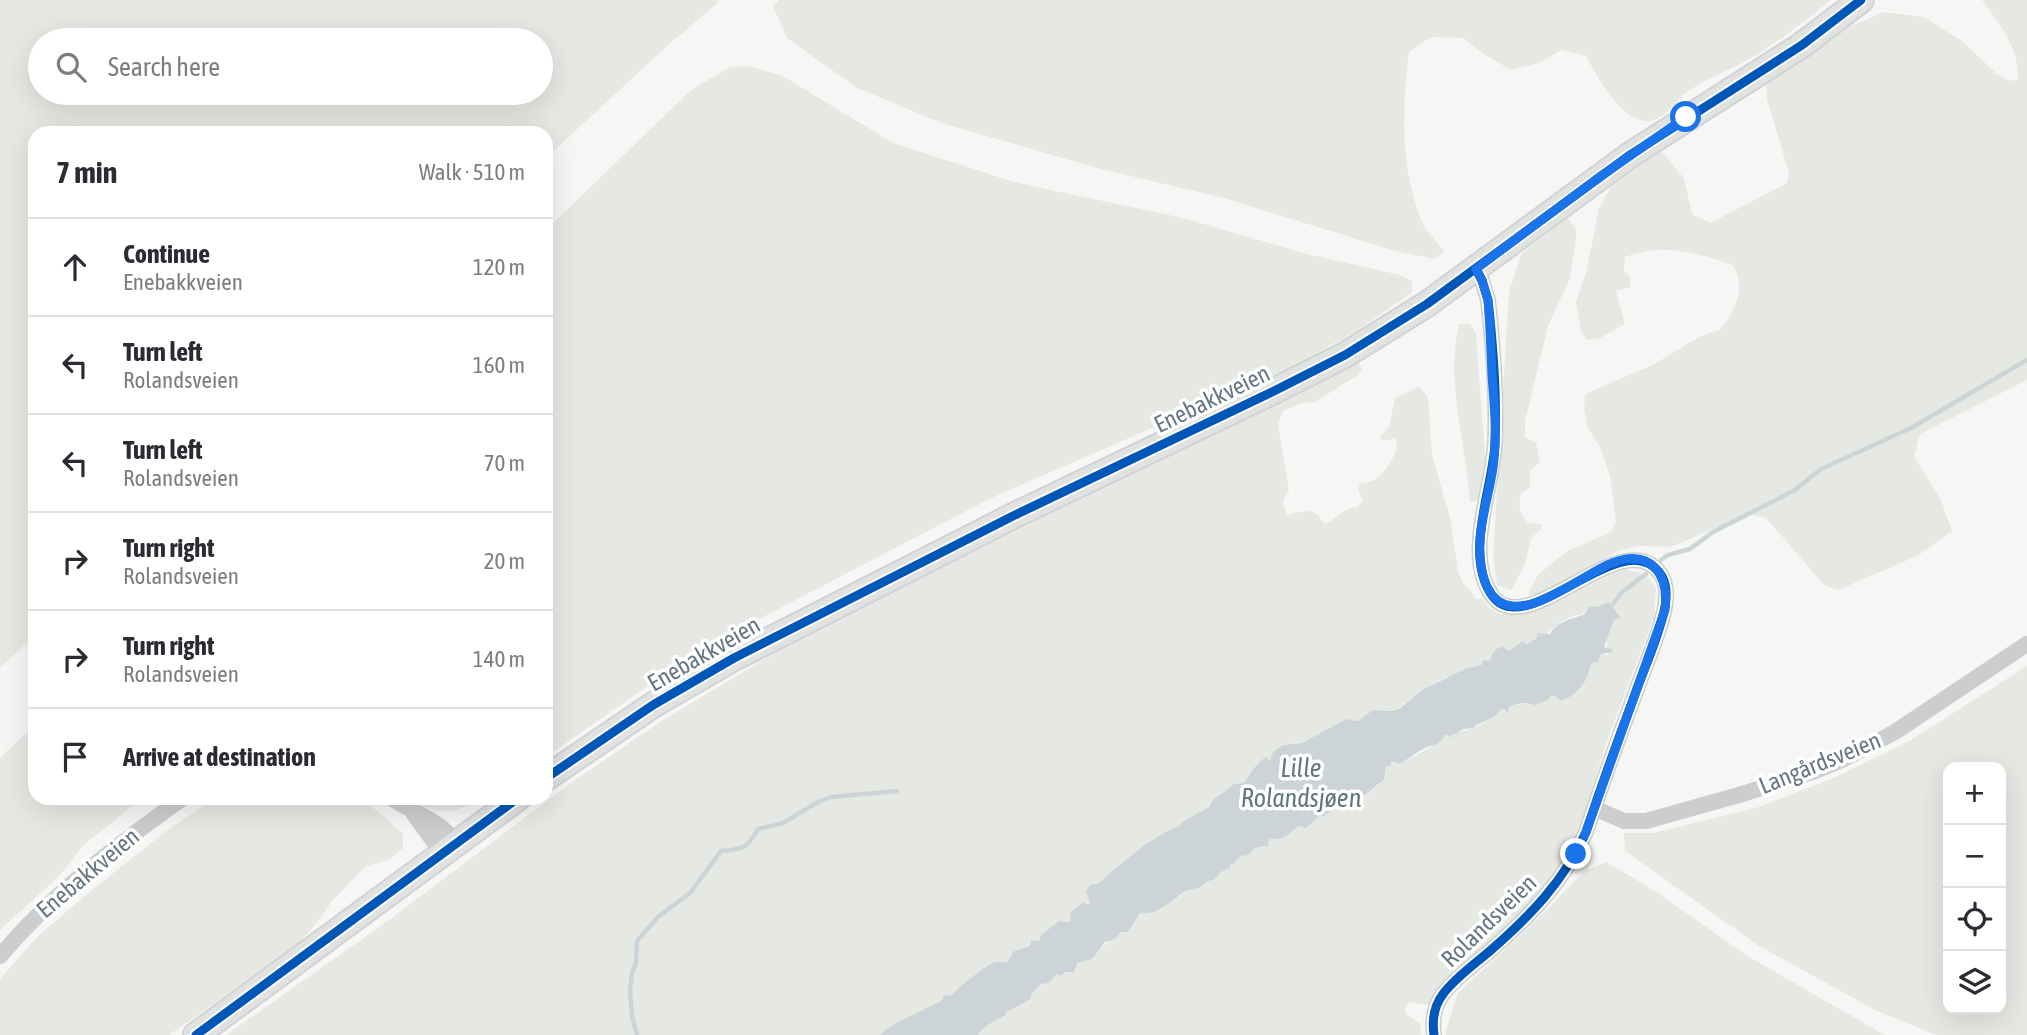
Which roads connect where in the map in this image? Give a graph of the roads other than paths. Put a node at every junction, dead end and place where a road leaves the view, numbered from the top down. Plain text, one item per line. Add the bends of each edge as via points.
1 (1861, 0) edge
2 (1476, 269) junction
3 (2027, 644) edge
4 (553, 773) edge
5 (173, 805) edge
6 (401, 805) edge
7 (508, 805) edge
8 (1594, 808) junction
9 (449, 848) junction
10 (0, 956) edge
11 (196, 1035) edge
12 (1434, 1035) edge

1 - 2 main road, Enebakkveien via 1802,45 1630,155
2 - 4 main road, Enebakkveien via 1334,360 724,663
2 - 8 street, Rolandsveien via 1488,300 1495,423 1494,461 1480,545 1491,594 1508,605 1532,603 1625,560 1649,564 1665,582 1665,610
3 - 8 street, Langårdsveien via 1895,732 1815,771 1636,822
5 - 10 street, Enebakkveien via 73,881
6 - 9 street
7 - 9 main road
8 - 12 street, Rolandsveien via 1576,854 1553,887 1526,918 1442,994 1433,1018
9 - 11 main road

